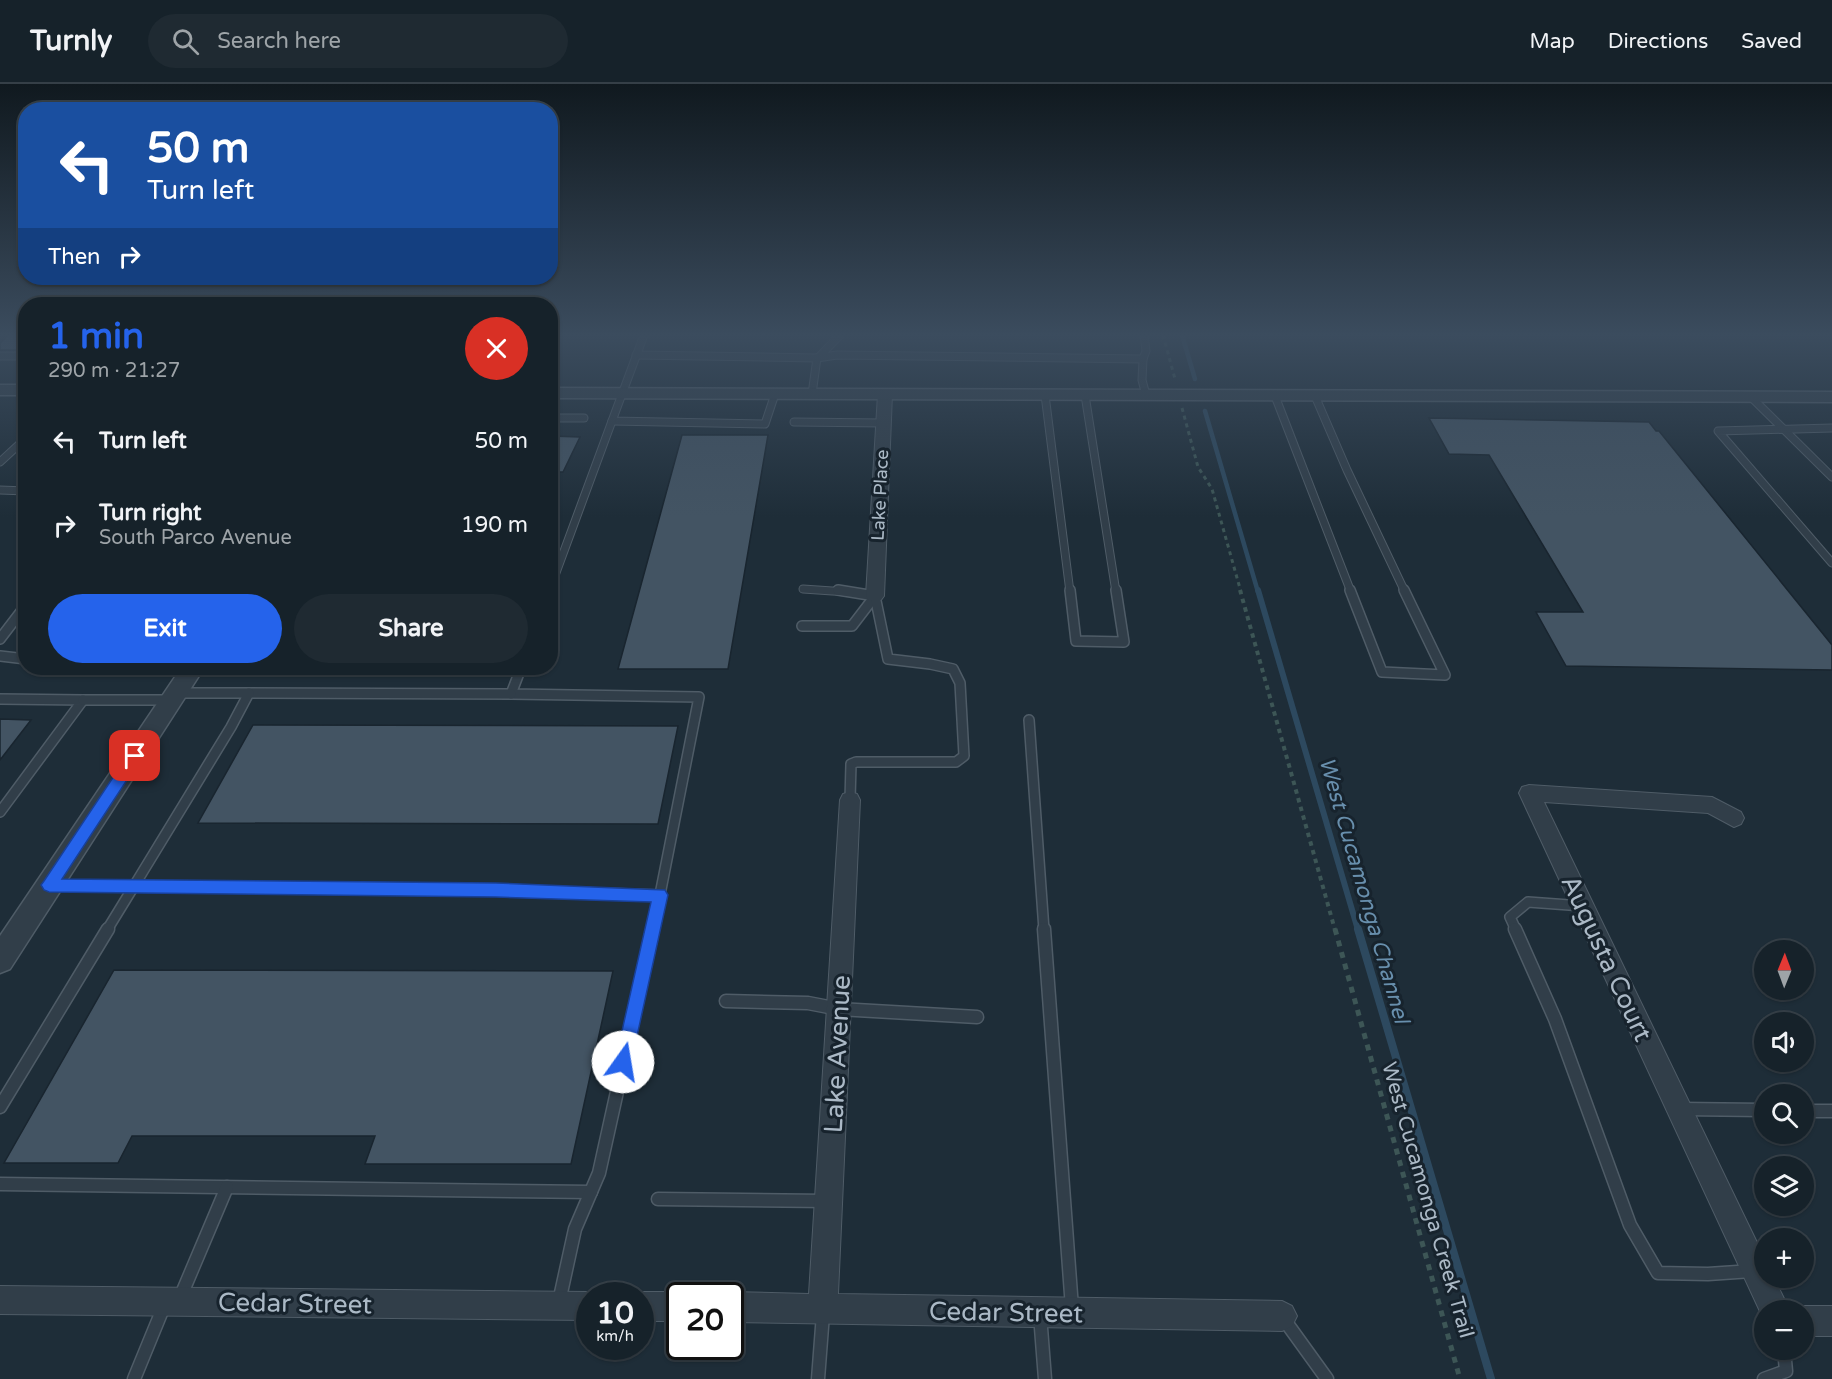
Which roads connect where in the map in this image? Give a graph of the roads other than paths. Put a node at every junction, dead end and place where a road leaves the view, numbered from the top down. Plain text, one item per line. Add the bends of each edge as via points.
1 (620, 395) edge
2 (775, 395) edge
3 (885, 395) edge
4 (1045, 395) edge
5 (1085, 395) edge
6 (1202, 395) edge
7 (1275, 396) junction
8 (1315, 396) junction
9 (1751, 397) junction
10 (1832, 397) edge
11 (558, 418) edge
12 (584, 418) dead end
13 (612, 421) junction
14 (794, 422) dead end
15 (884, 423) junction
16 (1832, 428) edge
17 (1785, 429) junction
18 (18, 445) edge
19 (0, 462) edge
20 (1832, 477) edge
21 (0, 490) edge
22 (18, 490) edge
23 (1832, 563) edge
24 (558, 567) edge
25 (803, 589) dead end
26 (875, 596) junction
27 (18, 615) edge
28 (802, 626) dead end
29 (0, 639) edge
30 (0, 656) edge
31 (18, 658) edge
32 (189, 675) edge
33 (519, 675) edge
34 (249, 693) junction
35 (512, 694) junction
36 (174, 697) junction
37 (0, 699) edge
38 (83, 700) junction
39 (1029, 720) dead end
40 (850, 800) joint
41 (0, 812) edge
42 (1734, 818) dead end
43 (49, 885) junction
44 (134, 886) junction
45 (660, 895) junction
46 (1583, 906) junction
47 (4, 948) edge
48 (726, 1001) dead end
49 (839, 1009) junction
50 (977, 1017) dead end
51 (0, 1107) edge
52 (1679, 1108) junction
53 (1754, 1110) edge
54 (1814, 1111) edge
55 (1832, 1111) edge
56 (0, 1184) edge
57 (227, 1187) junction
58 (591, 1192) junction
59 (658, 1199) dead end
60 (829, 1201) junction
61 (1754, 1267) edge
62 (1754, 1271) edge
63 (0, 1300) edge
64 (172, 1302) junction
65 (559, 1306) junction
66 (576, 1306) edge
67 (744, 1307) edge
68 (823, 1308) junction
69 (1040, 1312) junction
70 (1073, 1313) junction
71 (1282, 1316) joint
72 (1814, 1321) edge
73 (1832, 1321) edge
74 (1785, 1360) edge
75 (134, 1379) edge
76 (818, 1379) edge
77 (1045, 1379) edge
78 (1328, 1379) edge
79 (1764, 1379) edge

1 - 13 lane
2 - 13 lane via 765,424
3 - 15 street, Lake Place
4 - 5 lane via 1076,641 1124,642
6 - 7 street
7 - 8 street
7 - 8 lane via 1382,672 1445,675
8 - 9 street
9 - 10 street
9 - 17 lane
11 - 12 lane
13 - 24 lane
14 - 15 lane
15 - 26 street, Lake Place
16 - 17 lane
17 - 20 lane
17 - 23 lane via 1718,430
18 - 19 lane
21 - 22 lane
25 - 26 lane
26 - 28 lane via 852,626
26 - 40 lane via 888,659 942,664 953,669 960,683 964,756 956,762 856,762 851,764
27 - 29 lane
30 - 31 lane
32 - 36 street
33 - 35 lane
34 - 35 lane
34 - 36 lane
34 - 44 lane
35 - 45 lane via 699,697
36 - 38 lane
36 - 43 street
37 - 38 lane
38 - 41 lane
39 - 70 lane
40 - 49 street, Lake Avenue
42 - 46 street, Augusta Court via 1712,805 1529,793
43 - 44 lane
43 - 47 street
44 - 45 lane
44 - 51 lane
45 - 58 lane via 599,1173
46 - 52 street, Augusta Court
46 - 62 lane via 1528,902 1510,917 1555,1019 1630,1225 1658,1273
48 - 49 lane via 808,1003
49 - 50 lane
49 - 60 street, Lake Avenue
52 - 53 lane
52 - 61 street, Augusta Court
54 - 55 lane
56 - 57 lane
57 - 58 lane
57 - 64 lane
58 - 65 lane via 575,1229
59 - 60 lane
60 - 68 street, Lake Avenue
63 - 64 street, Cedar Street
64 - 65 street, Cedar Street
64 - 75 lane
65 - 66 street, Cedar Street
67 - 68 street, Cedar Street
68 - 69 street, Cedar Street
68 - 76 lane
69 - 70 street, Cedar Street
69 - 77 lane
70 - 71 street, Cedar Street
71 - 78 lane
72 - 73 street
74 - 79 lane via 1786,1371

